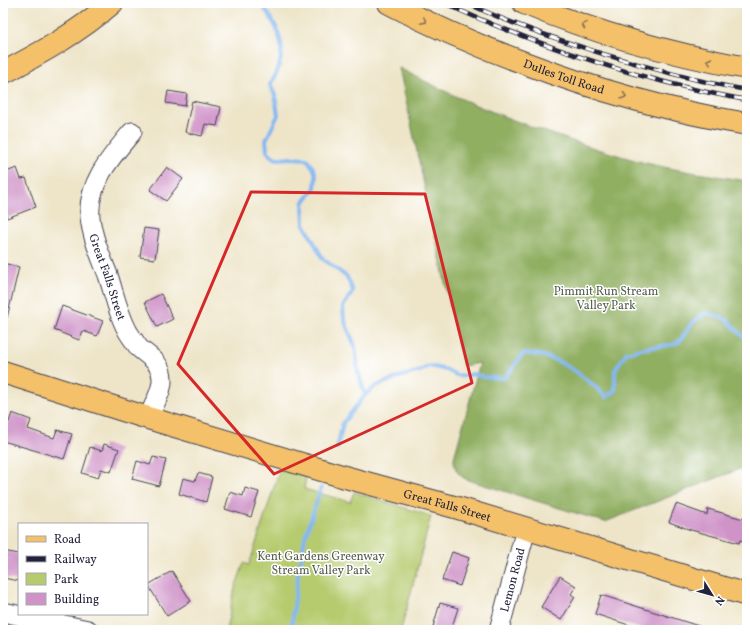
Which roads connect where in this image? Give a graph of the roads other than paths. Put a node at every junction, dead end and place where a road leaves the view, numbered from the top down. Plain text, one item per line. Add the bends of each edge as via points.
1 (112, 3) edge
2 (389, 3) edge
3 (524, 3) edge
4 (747, 68) edge
5 (3, 73) edge
6 (747, 124) edge
7 (132, 132) dead end
8 (3, 372) edge
9 (148, 418) junction
10 (526, 529) junction
11 (747, 595) edge
12 (3, 612) edge
13 (88, 630) edge
14 (498, 630) edge

1 - 5 main road via 47,50
2 -> 6 main road, Dulles Toll Road via 476,45 568,79 659,106
4 -> 3 main road via 635,42
7 - 9 street, Great Falls Street via 105,164 95,183 90,216 92,230 129,334 138,347 155,360 160,369 161,388
8 - 9 main road, Great Falls Street
9 - 10 main road, Great Falls Street
10 - 11 main road, Great Falls Street
10 - 14 street, Lemon Road
12 - 13 street

